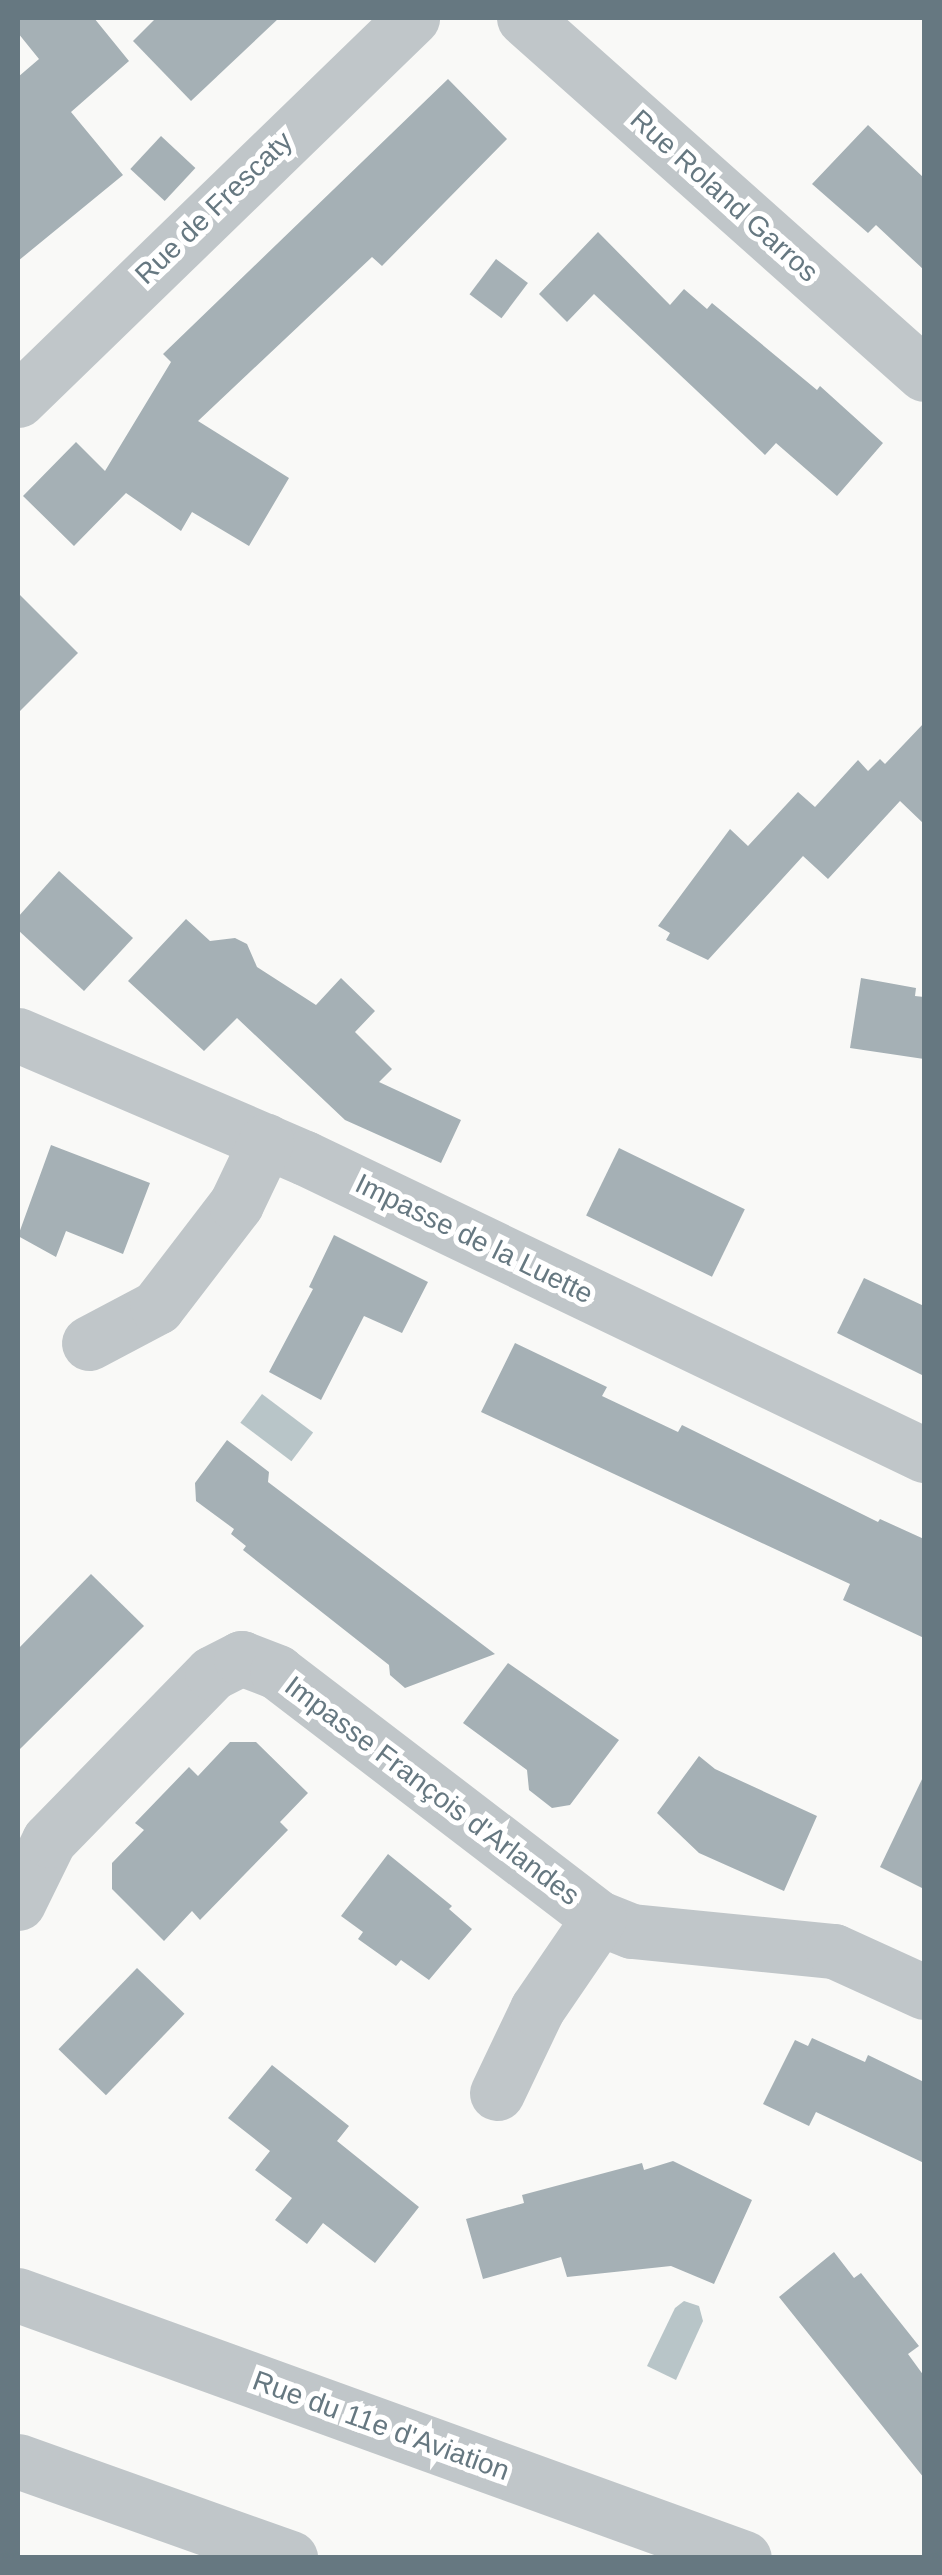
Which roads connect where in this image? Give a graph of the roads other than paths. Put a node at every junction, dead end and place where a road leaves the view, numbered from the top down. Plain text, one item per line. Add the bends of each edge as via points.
1 (412, 18) edge
2 (524, 18) edge
3 (924, 374) edge
4 (18, 400) edge
5 (18, 1034) edge
6 (266, 1141) junction
7 (89, 1343) dead end
8 (924, 1455) edge
9 (18, 1903) edge
10 (599, 1918) junction
11 (924, 1992) edge
12 (497, 2093) dead end
13 (18, 2294) edge
14 (18, 2461) edge
15 (290, 2558) edge
16 (744, 2558) edge

1 - 4 street, Rue de Frescaty
2 - 3 street, Rue Roland Garros
5 - 6 street, Impasse de la Luette
6 - 7 street via 236,1204 157,1308
6 - 8 street, Impasse de la Luette
9 - 10 street, Impasse François d'Arlandes via 49,1840 212,1673 241,1658 277,1672
10 - 11 street, Impasse François d'Arlandes via 632,1931 834,1950
10 - 12 street, Impasse François d'Arlandes via 536,2009
13 - 16 street, Rue du 11e d'Aviation
14 - 15 street

